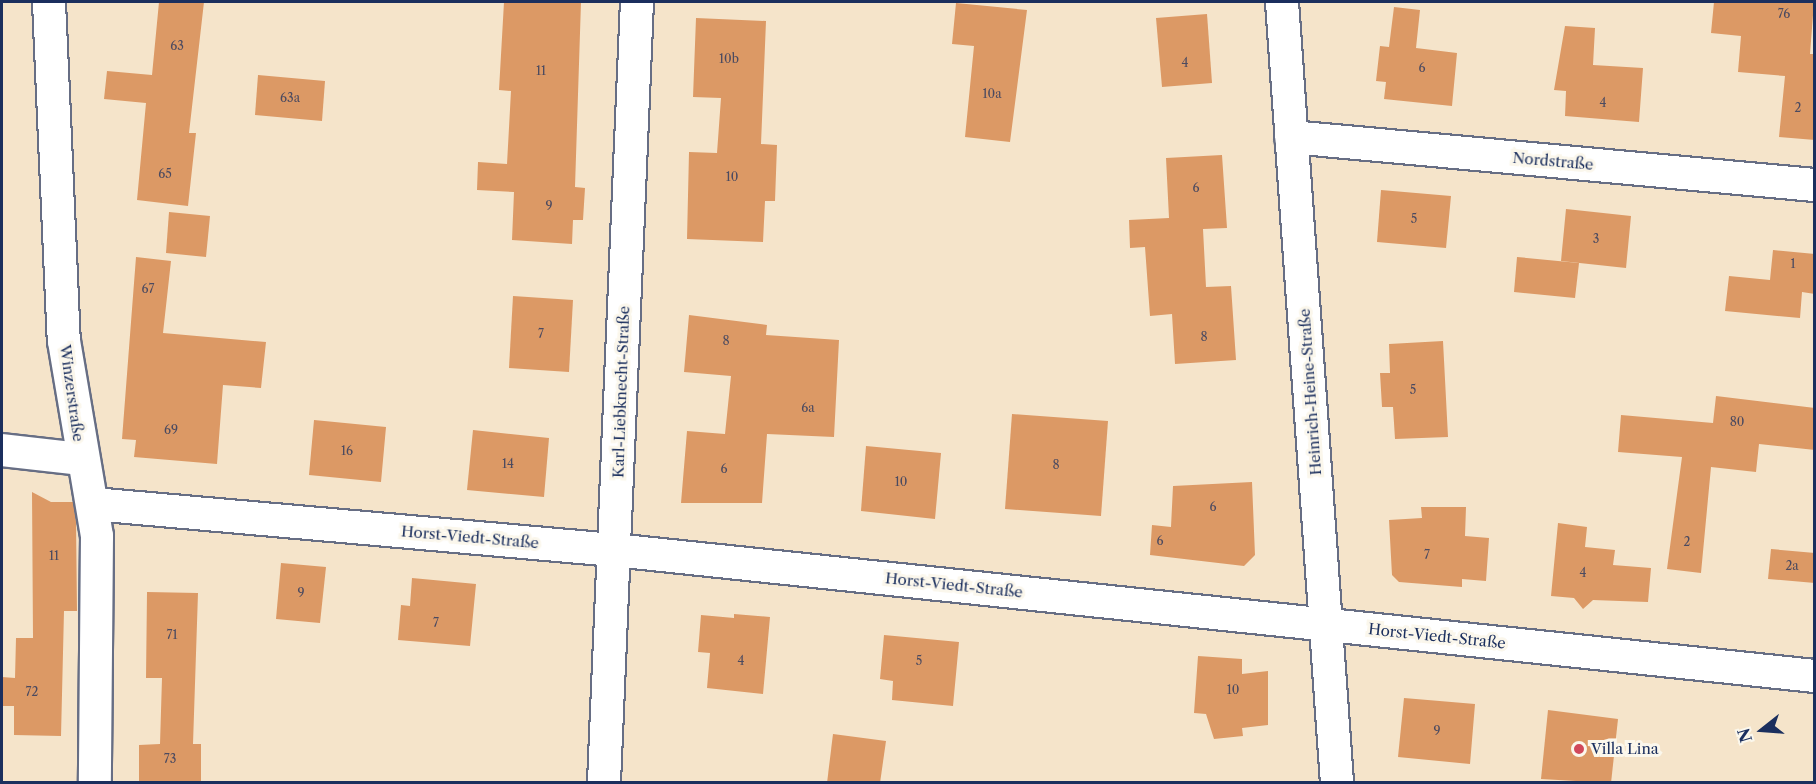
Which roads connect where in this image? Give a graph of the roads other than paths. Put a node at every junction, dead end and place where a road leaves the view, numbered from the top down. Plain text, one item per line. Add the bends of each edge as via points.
1 (49, 2) edge
2 (637, 2) edge
3 (1282, 2) edge
4 (1291, 137) junction
5 (1815, 185) edge
6 (2, 450) edge
7 (81, 459) junction
8 (93, 504) junction
9 (614, 550) junction
10 (1327, 624) junction
11 (1815, 676) edge
12 (95, 783) edge
13 (604, 783) edge
14 (1337, 783) edge

1 - 7 street, Winzerstraße via 64,340
2 - 9 street, Karl-Liebknecht-Straße
3 - 4 street, Heinrich-Heine-Straße
4 - 5 street, Nordstraße
4 - 10 street, Heinrich-Heine-Straße
6 - 7 street
7 - 8 street, Winzerstraße
8 - 9 street, Horst-Viedt-Straße
8 - 12 street, Winzerstraße
9 - 10 street, Horst-Viedt-Straße
9 - 13 street, Karl-Liebknecht-Straße
10 - 11 street, Horst-Viedt-Straße
10 - 14 street, Heinrich-Heine-Straße

